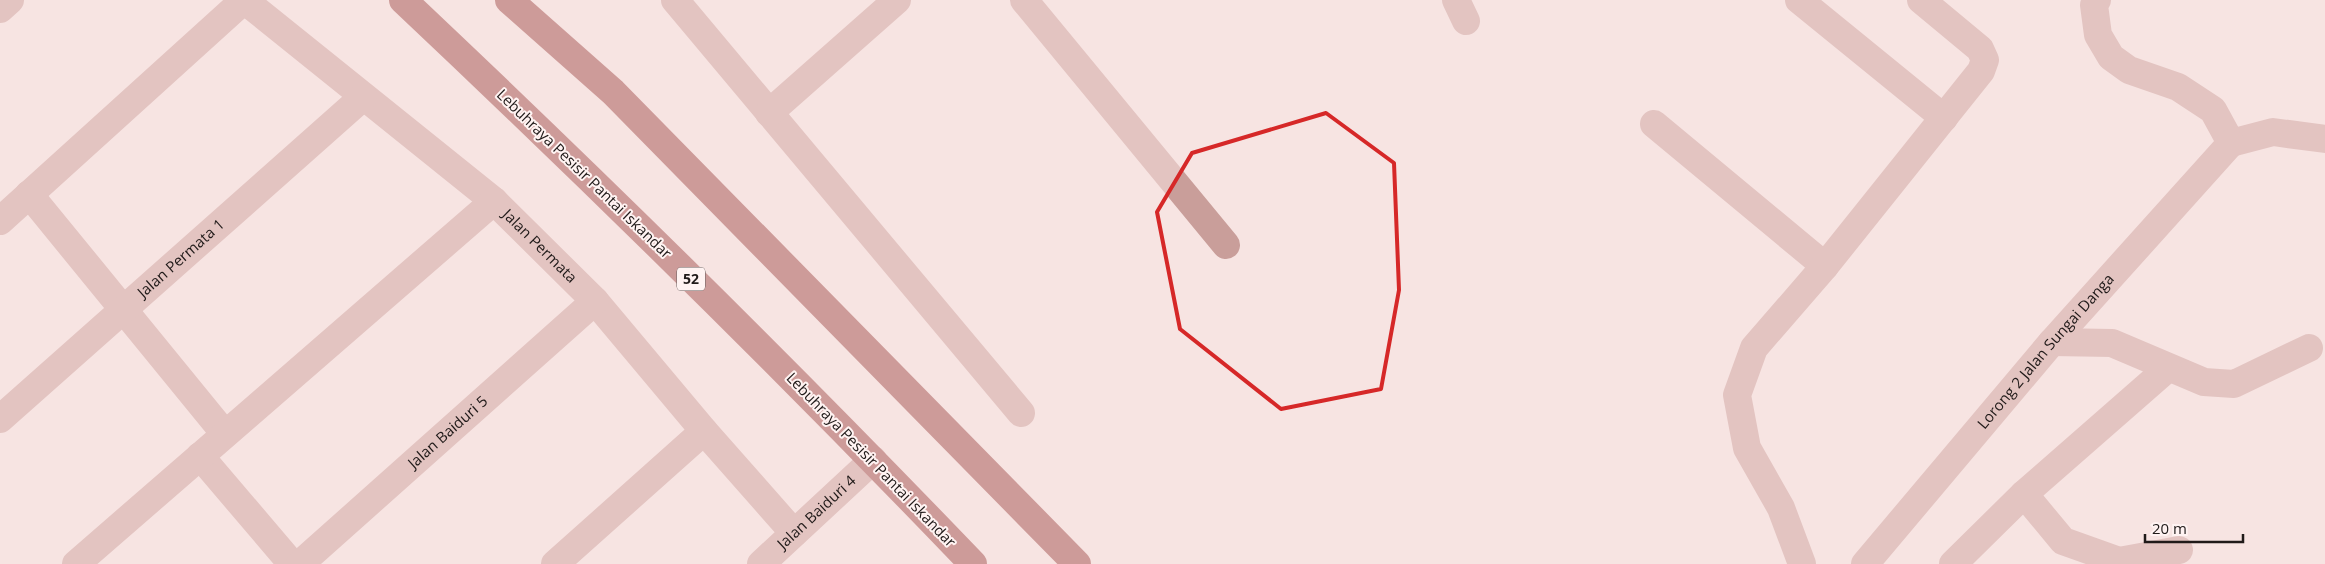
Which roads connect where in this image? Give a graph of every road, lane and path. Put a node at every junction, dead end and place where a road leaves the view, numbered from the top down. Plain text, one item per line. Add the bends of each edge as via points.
1 (10, 0) edge
2 (244, 0) edge
3 (403, 0) edge
4 (509, 0) edge
5 (675, 0) edge
6 (897, 0) edge
7 (1024, 0) edge
8 (1799, 0) edge
9 (1921, 0) edge
10 (2097, 0) edge
11 (0, 9) edge
12 (363, 97) junction
13 (769, 113) junction
14 (1944, 118) junction
15 (1654, 124) dead end
16 (2325, 139) edge
17 (2231, 142) junction
18 (29, 194) junction
19 (494, 201) junction
20 (0, 221) edge
21 (1226, 245) dead end
22 (1825, 266) junction
23 (596, 301) junction
24 (124, 309) junction
25 (2052, 342) junction
26 (2309, 348) dead end
27 (2168, 368) junction
28 (1022, 413) dead end
29 (0, 418) edge
30 (704, 431) junction
31 (225, 434) junction
32 (200, 456) junction
33 (873, 460) junction
34 (2024, 494) junction
35 (794, 533) junction
36 (2179, 550) dead end
37 (76, 564) edge
38 (292, 564) edge
39 (300, 564) edge
40 (555, 564) edge
41 (760, 564) edge
42 (973, 564) edge
43 (1077, 564) edge
44 (1802, 564) edge
45 (1866, 564) edge
46 (1953, 564) edge

1 - 11 street
2 - 12 street, Jalan Permata
2 - 18 street
3 - 33 highway, Lebuhraya Pesisir Pantai Iskandar / 52 via 612,201
4 - 43 highway via 613,92
5 - 13 street
6 - 13 street
7 - 21 street
8 - 14 street
9 - 14 street via 1980,49 1985,60 1982,70
10 - 17 street via 2094,5 2098,35 2111,57 2128,70 2178,87 2213,110
12 - 19 street, Jalan Permata
12 - 24 street, Jalan Permata 1
13 - 28 street
14 - 22 street
15 - 22 street
16 - 17 street via 2273,132
17 - 25 street, Lorong 2 Jalan Sungai Danga
18 - 20 street
18 - 24 street
19 - 23 street, Jalan Permata
19 - 31 street
22 - 44 street via 1754,348 1737,395 1747,448 1781,508
23 - 30 street, Jalan Permata
23 - 39 street, Jalan Baiduri 5
24 - 29 street, Jalan Permata 1
24 - 31 street
25 - 27 street via 2112,343
25 - 45 street, Lorong 2 Jalan Sungai Danga
26 - 27 street via 2234,384 2204,382
27 - 34 street
30 - 35 street, Jalan Permata
30 - 40 street
31 - 32 street
32 - 37 street
32 - 38 street
33 - 35 street, Jalan Baiduri 4
33 - 42 highway, Lebuhraya Pesisir Pantai Iskandar / 52
34 - 36 street via 2063,541 2087,550 2119,561
34 - 46 street
35 - 41 street, Jalan Baiduri 4

